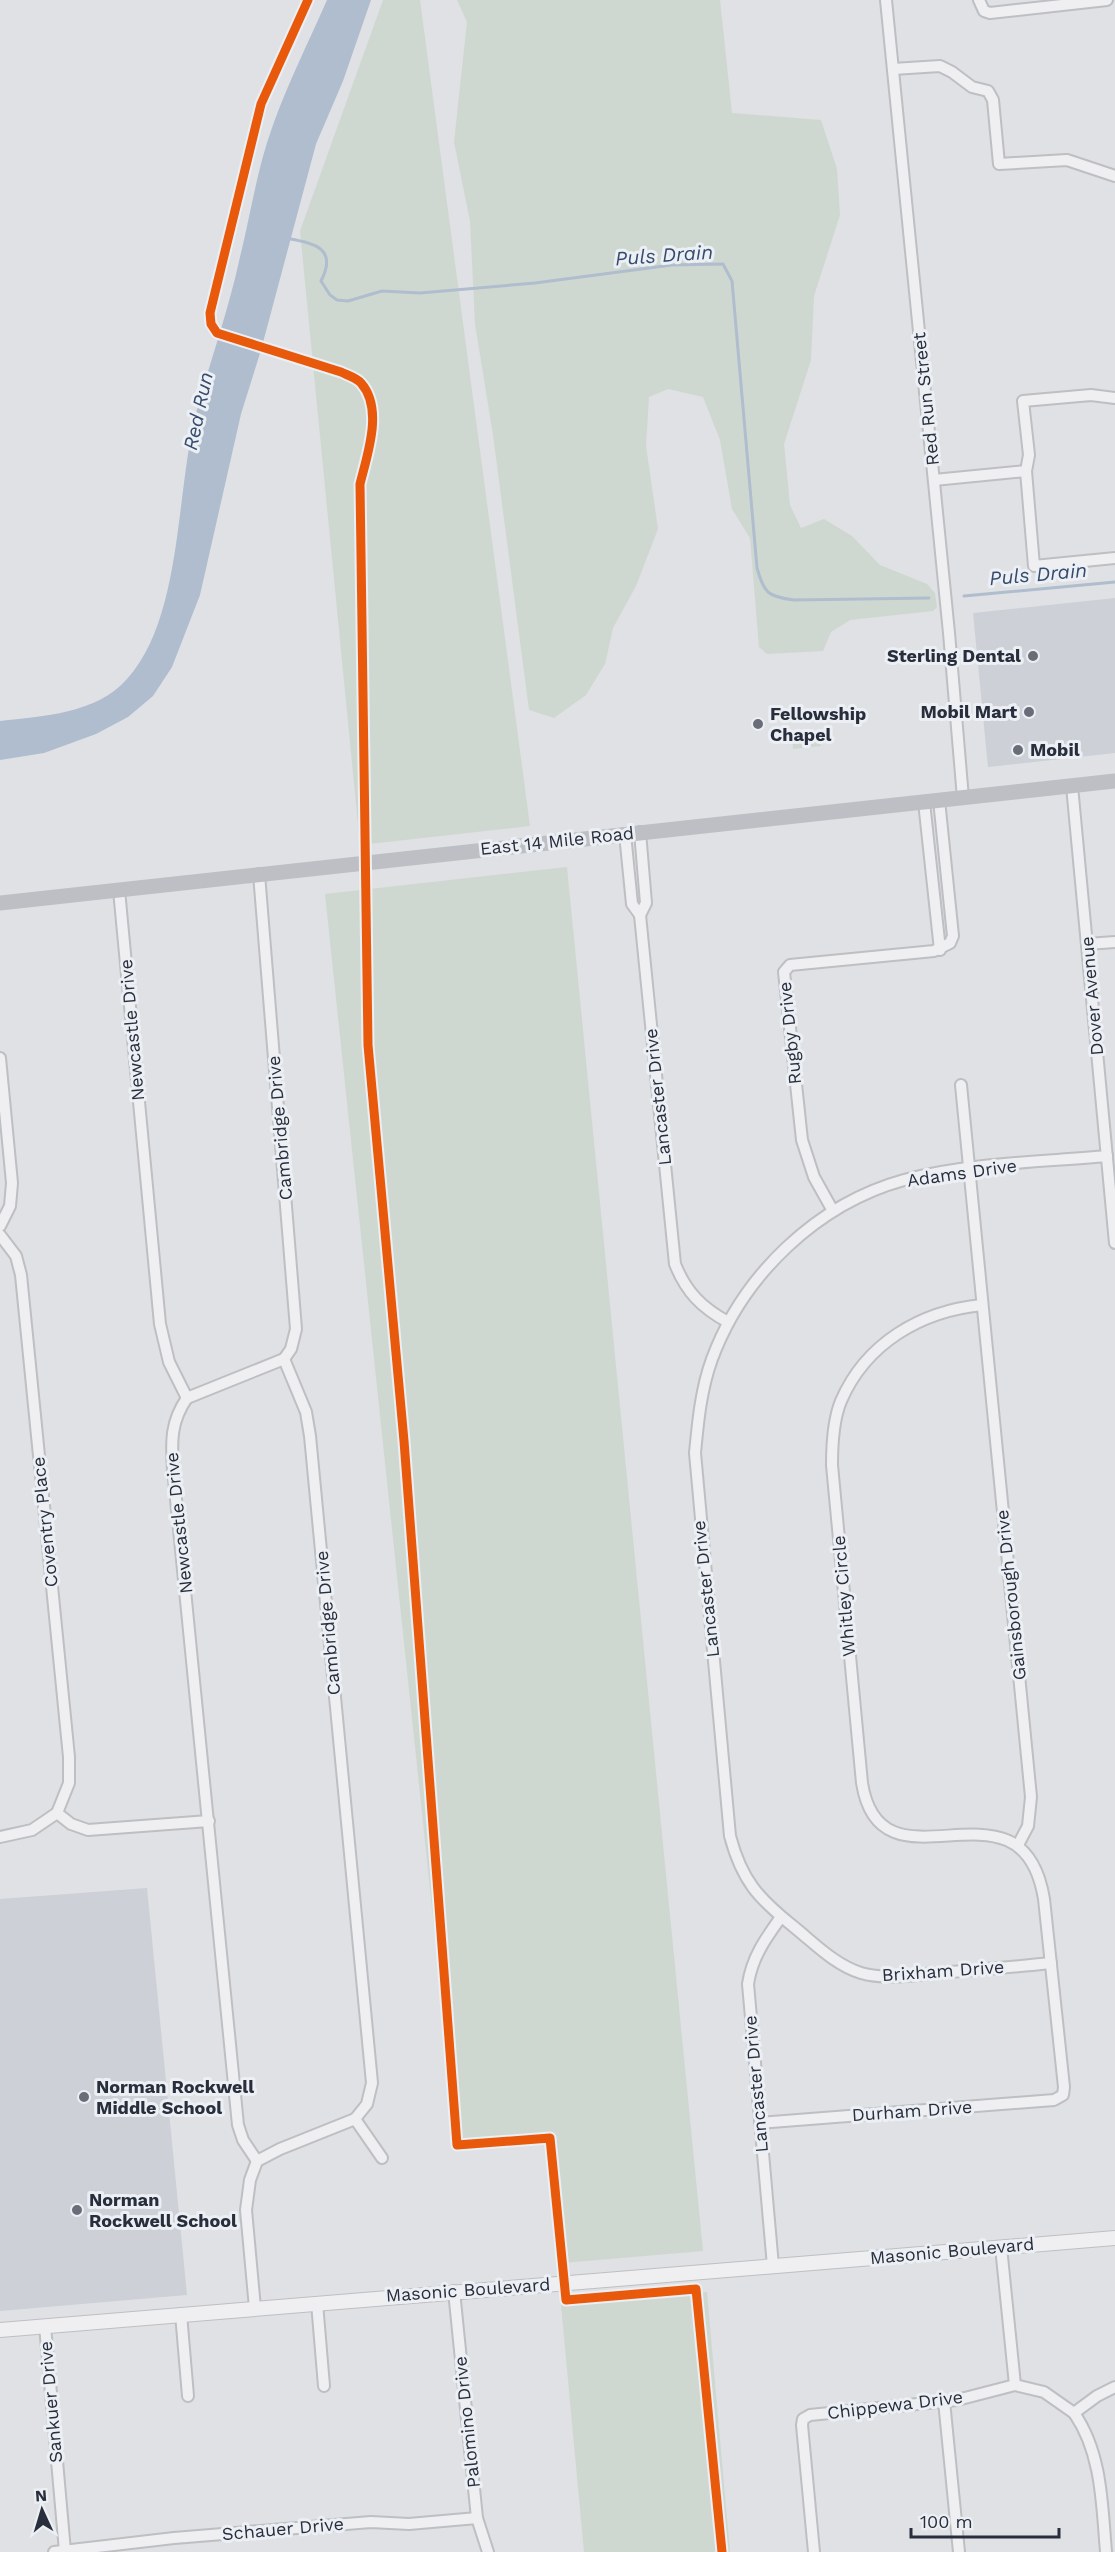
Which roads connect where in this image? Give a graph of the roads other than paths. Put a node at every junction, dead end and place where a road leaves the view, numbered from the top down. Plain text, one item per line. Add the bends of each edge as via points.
1 (886, 0) edge
2 (979, 0) edge
3 (1107, 0) edge
4 (893, 69) junction
5 (1115, 176) edge
6 (1115, 398) edge
7 (1026, 471) junction
8 (934, 480) junction
9 (1115, 558) edge
10 (1115, 781) edge
11 (1072, 786) junction
12 (963, 798) junction
13 (931, 801) junction
14 (633, 833) junction
15 (259, 874) junction
16 (119, 890) junction
17 (0, 903) edge
18 (1115, 942) edge
19 (1087, 944) junction
20 (0, 1058) edge
21 (961, 1085) dead end
22 (1107, 1156) junction
23 (969, 1169) junction
24 (833, 1211) junction
25 (0, 1226) edge
26 (0, 1235) edge
27 (1115, 1243) edge
28 (982, 1305) junction
29 (728, 1322) junction
30 (284, 1359) junction
31 (187, 1398) junction
32 (57, 1814) junction
33 (209, 1821) junction
34 (0, 1837) edge
35 (1018, 1845) junction
36 (781, 1917) junction
37 (1051, 1964) junction
38 (355, 2119) junction
39 (760, 2123) junction
40 (382, 2158) dead end
41 (257, 2161) junction
42 (1115, 2238) edge
43 (1001, 2247) junction
44 (773, 2266) junction
45 (454, 2291) junction
46 (316, 2302) junction
47 (255, 2308) junction
48 (181, 2314) junction
49 (45, 2325) junction
50 (0, 2330) edge
51 (1015, 2385) junction
52 (324, 2386) dead end
53 (1115, 2387) edge
54 (188, 2396) dead end
55 (944, 2401) junction
56 (1074, 2413) junction
57 (477, 2518) junction
58 (59, 2552) edge
59 (488, 2552) edge
60 (814, 2552) edge
61 (958, 2552) edge
62 (1106, 2552) edge

1 - 4 street, Red Run Street
2 - 3 street via 984,11 990,13
4 - 5 street via 940,66 972,87 988,91 993,100 999,164 1067,160
4 - 8 street, Red Run Street
6 - 7 street via 1091,395 1023,401 1029,455
7 - 8 street
7 - 9 street via 1034,566
8 - 12 street, Red Run Street
10 - 11 main road, East 14 Mile Road
11 - 12 main road, East 14 Mile Road
11 - 19 street, Dover Avenue
12 - 13 main road, East 14 Mile Road
13 - 14 main road, East 14 Mile Road
13 - 24 street, Rugby Drive via 940,950 795,964 784,972 800,1130 814,1177
14 - 15 main road, East 14 Mile Road
14 - 29 street, Lancaster Drive via 632,904 640,915 675,1264 697,1302
15 - 16 main road, East 14 Mile Road
15 - 30 street, Cambridge Drive via 296,1329
16 - 17 main road, East 14 Mile Road
16 - 31 street, Newcastle Drive via 160,1324 169,1362
18 - 19 street
19 - 22 street, Dover Avenue
20 - 25 street via 12,1183 10,1206
21 - 23 street, Gainsborough Drive
22 - 23 street, Adams Drive
22 - 27 street, Dover Avenue
23 - 24 street, Adams Drive via 903,1181
23 - 28 street, Gainsborough Drive
24 - 29 street, Adams Drive via 772,1263
26 - 32 street, Coventry Place via 19,1266 69,1757 69,1783
28 - 35 street, Gainsborough Drive via 1031,1797 1028,1826
28 - 35 street, Whitley Circle via 934,1314 907,1327 875,1351 841,1402 832,1443 832,1465 862,1783 871,1813 886,1827 905,1836 989,1834
29 - 36 street, Lancaster Drive via 702,1396 695,1453 696,1486 730,1836 746,1880
30 - 31 street
30 - 38 street, Cambridge Drive via 306,1412 310,1436 371,2071 369,2098
31 - 33 street, Newcastle Drive via 176,1416 171,1440
32 - 33 street via 88,1830
32 - 34 street via 32,1830
33 - 41 street, Newcastle Drive via 238,2125
35 - 37 street via 1029,1856 1041,1883
36 - 37 street, Brixham Drive via 846,1967 878,1976
36 - 39 street, Lancaster Drive via 750,1968 748,1984
37 - 39 street, Durham Drive via 1063,2096 1054,2100
38 - 40 street
38 - 41 street
39 - 44 street, Lancaster Drive
41 - 47 street via 246,2210
42 - 43 street, Masonic Boulevard
43 - 44 street, Masonic Boulevard
43 - 51 street
44 - 45 street, Masonic Boulevard
45 - 46 street, Masonic Boulevard
45 - 57 street, Palomino Drive
46 - 47 street, Masonic Boulevard
46 - 52 street
47 - 48 street, Masonic Boulevard
48 - 49 street, Masonic Boulevard
48 - 54 street
49 - 50 street, Masonic Boulevard
49 - 58 street, Sankuer Drive
51 - 55 street, Chippewa Drive
51 - 56 street, Chippewa Drive via 1044,2392
53 - 56 street
55 - 60 street, Chippewa Drive via 818,2414 803,2419
55 - 61 street
56 - 62 street via 1084,2426 1095,2455
57 - 58 street, Schauer Drive via 186,2537
57 - 59 street, Palomino Drive

